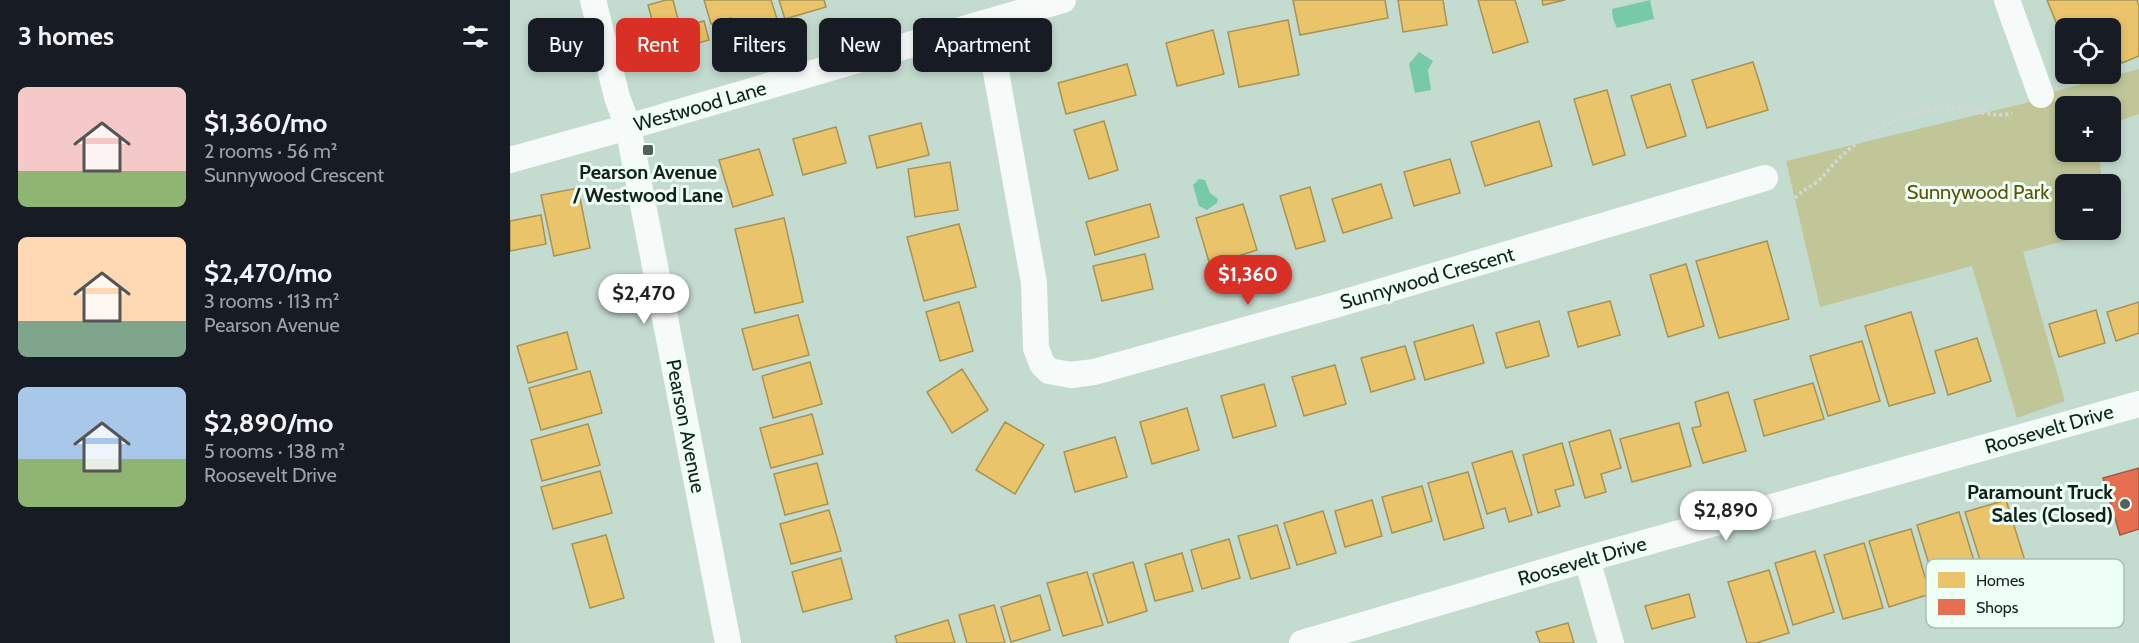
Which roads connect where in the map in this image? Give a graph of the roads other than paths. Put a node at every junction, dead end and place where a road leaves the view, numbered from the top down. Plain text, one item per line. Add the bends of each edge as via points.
1 (593, 0) edge
2 (1063, 0) edge
3 (2007, 0) edge
4 (1001, 18) edge
5 (913, 44) edge
6 (996, 72) edge
7 (2041, 95) dead end
8 (628, 127) junction
9 (510, 160) edge
10 (1765, 178) dead end
11 (2139, 404) edge
12 (1587, 559) junction
13 (728, 643) edge
14 (1302, 643) edge
15 (1611, 643) edge

1 - 8 street, Pearson Avenue
2 - 4 street, Westwood Lane
3 - 7 street
5 - 8 street, Westwood Lane
6 - 10 street, Sunnywood Crescent via 1034,283 1036,348 1048,371 1071,375 1335,305
8 - 9 street, Westwood Lane
8 - 13 street, Pearson Avenue
11 - 12 street, Roosevelt Drive
12 - 14 street, Roosevelt Drive
12 - 15 street

